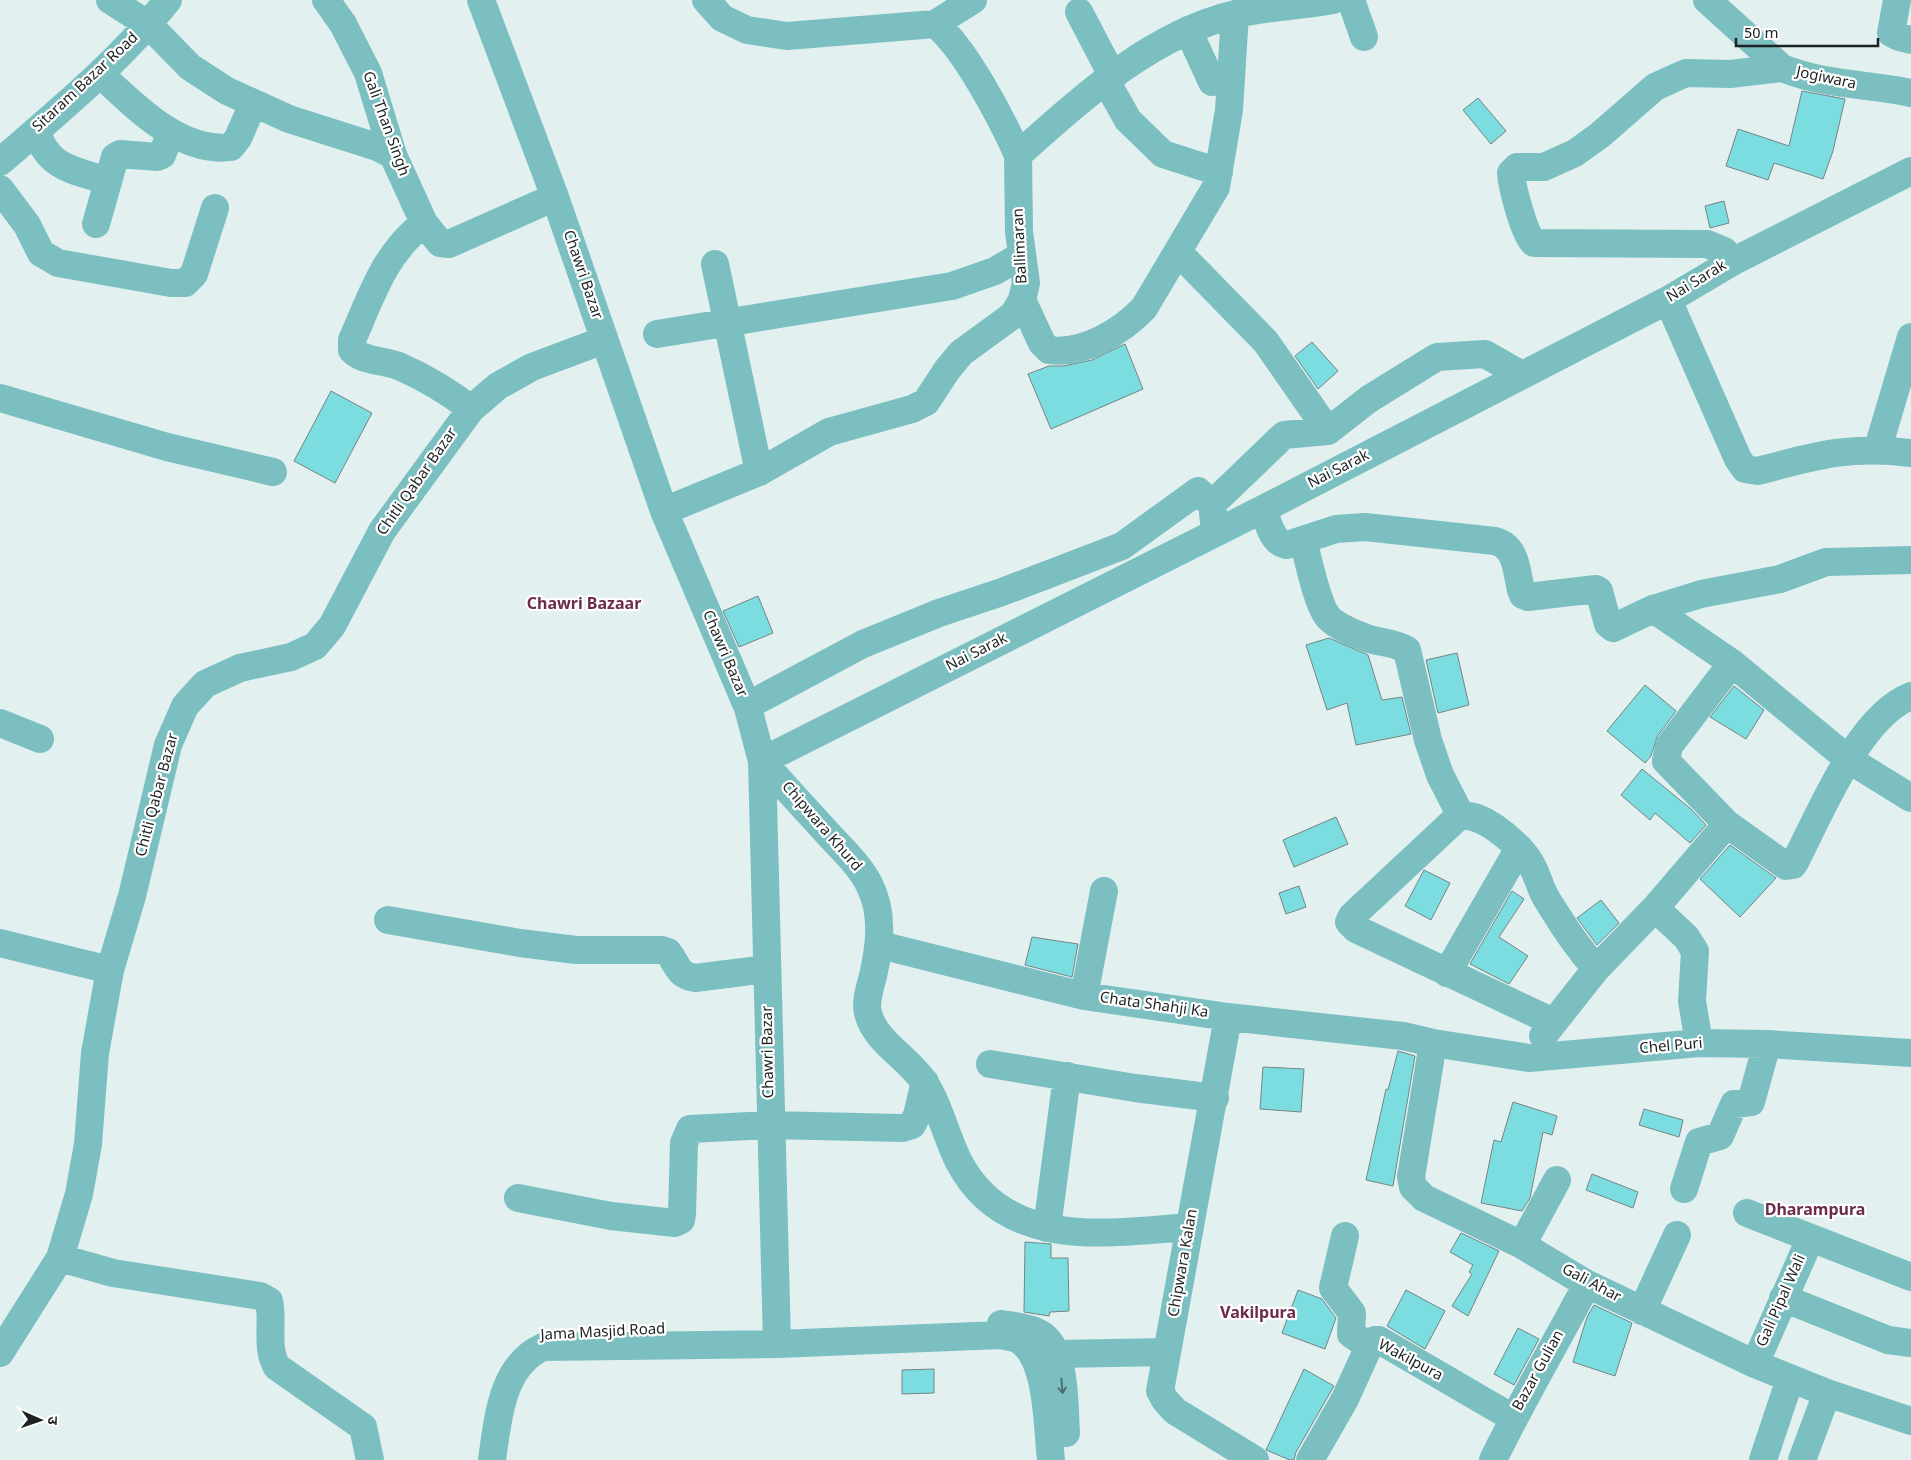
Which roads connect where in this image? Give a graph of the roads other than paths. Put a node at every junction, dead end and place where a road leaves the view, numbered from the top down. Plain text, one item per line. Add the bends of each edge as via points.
1 (110, 0) edge
2 (168, 0) edge
3 (326, 0) edge
4 (481, 0) edge
5 (706, 0) edge
6 (973, 0) edge
7 (1333, 0) edge
8 (1351, 0) edge
9 (1706, 0) edge
10 (1897, 0) edge
11 (1079, 12) dead end
12 (1235, 14) junction
13 (149, 24) junction
14 (935, 24) junction
15 (1188, 30) junction
16 (1364, 37) dead end
17 (1911, 40) edge
18 (1782, 68) junction
19 (100, 74) junction
20 (1109, 79) junction
21 (1212, 82) dead end
22 (1911, 93) edge
23 (253, 104) junction
24 (36, 130) junction
25 (172, 132) junction
26 (5, 150) edge
27 (393, 155) junction
28 (1018, 155) junction
29 (1911, 171) edge
30 (1220, 172) junction
31 (107, 181) junction
32 (0, 189) edge
33 (555, 197) junction
34 (216, 208) dead end
35 (424, 223) junction
36 (96, 224) dead end
37 (1178, 252) junction
38 (1022, 255) junction
39 (1734, 260) junction
40 (715, 264) dead end
41 (1022, 300) junction
42 (1668, 300) junction
43 (727, 322) junction
44 (657, 334) dead end
45 (1911, 337) edge
46 (604, 340) junction
47 (1522, 375) junction
48 (0, 398) edge
49 (471, 409) junction
50 (1328, 431) junction
51 (1878, 448) junction
52 (1911, 453) edge
53 (273, 472) dead end
54 (759, 472) junction
55 (1212, 504) junction
56 (1263, 509) junction
57 (664, 511) junction
58 (1216, 533) junction
59 (1303, 540) junction
60 (1911, 560) edge
61 (1653, 610) junction
62 (1732, 663) junction
63 (1911, 696) edge
64 (747, 706) junction
65 (0, 723) edge
66 (40, 739) dead end
67 (1848, 759) junction
68 (762, 762) junction
69 (1911, 798) edge
70 (1461, 816) junction
71 (1727, 824) junction
72 (1519, 848) junction
73 (1104, 891) dead end
74 (1655, 908) junction
75 (388, 920) dead end
76 (0, 942) edge
77 (880, 944) junction
78 (767, 969) junction
79 (1596, 969) junction
80 (110, 970) junction
81 (1447, 973) junction
82 (1084, 996) junction
83 (1228, 1017) junction
84 (1553, 1022) junction
85 (1698, 1043) junction
86 (1433, 1044) junction
87 (1767, 1044) junction
88 (1911, 1052) edge
89 (1529, 1058) junction
90 (990, 1064) dead end
91 (1067, 1076) junction
92 (925, 1082) junction
93 (1215, 1098) junction
94 (771, 1125) junction
95 (1557, 1180) dead end
96 (1684, 1189) dead end
97 (518, 1198) dead end
98 (1747, 1212) dead end
99 (1190, 1227) junction
100 (1047, 1228) junction
101 (1677, 1235) dead end
102 (1345, 1236) dead end
103 (1810, 1239) junction
104 (1522, 1245) junction
105 (60, 1258) junction
106 (1911, 1277) edge
107 (1587, 1284) junction
108 (1783, 1298) junction
109 (1642, 1311) junction
110 (777, 1336) junction
111 (1911, 1343) edge
112 (1369, 1346) junction
113 (0, 1352) edge
114 (1167, 1352) junction
115 (1056, 1354) junction
116 (1755, 1364) junction
117 (1790, 1379) junction
118 (1827, 1393) junction
119 (1513, 1418) junction
120 (1911, 1421) edge
121 (1200, 1426) junction
122 (370, 1460) edge
123 (492, 1460) edge
124 (1051, 1460) edge
125 (1068, 1460) edge
126 (1214, 1460) edge
127 (1255, 1460) edge
128 (1310, 1460) edge
129 (1493, 1460) edge
130 (1763, 1460) edge
131 (1802, 1460) edge

1 - 13 street
2 - 13 street, Sitaram Bazar Road
3 - 27 street, Gali Than Singh via 343,24 368,73
4 - 33 street, Chawri Bazar
5 - 14 street via 722,18 747,30 787,36
6 - 14 street
7 - 12 street
8 - 16 street
9 - 18 street, Jogiwara
10 - 17 street via 1891,33
11 - 20 street
12 - 15 street
12 - 30 street
13 - 19 street, Sitaram Bazar Road
13 - 23 street via 190,67
14 - 28 street via 954,44 1005,124
15 - 20 street
15 - 21 street
18 - 22 street, Jogiwara via 1846,85
18 - 39 street via 1677,76 1655,87 1575,153 1544,167 1517,167 1511,173 1524,221 1534,243 1707,244 1724,251
19 - 24 street, Sitaram Bazar Road
19 - 25 street via 149,120
20 - 28 street via 1083,97
20 - 30 street via 1128,120 1163,154
23 - 25 street via 231,146 220,148
23 - 27 street
24 - 26 street, Sitaram Bazar Road
24 - 31 street via 49,158
25 - 31 street via 162,155 120,154 112,163
27 - 35 street, Gali Than Singh
28 - 38 street, Ballimaran
29 - 39 street, Nai Sarak
30 - 37 street via 1216,187
31 - 36 street
32 - 34 street via 41,253 58,263 171,283 186,283 194,274
33 - 35 street, Gali Than Singh via 449,244 440,243
33 - 46 street, Chawri Bazar
35 - 49 street via 406,237 388,260 352,340 352,350 357,356 400,366 452,394
37 - 41 street via 1144,308 1130,323 1077,349 1049,350 1042,343
37 - 50 street via 1266,342
38 - 41 street, Ballimaran via 1026,282
38 - 43 street via 995,271 952,286
39 - 42 street, Nai Sarak
40 - 43 street
41 - 54 street, Ballimaran via 1012,315 961,354 946,370 926,402 912,409 829,432
42 - 47 street, Nai Sarak
42 - 51 street via 1745,469 1758,471 1830,452
43 - 44 street
43 - 54 street
45 - 51 street
46 - 49 street, Chitli Qabar Bazar via 532,367 498,386
46 - 57 street, Chawri Bazar
47 - 50 street via 1485,354 1437,357 1369,399
47 - 56 street, Nai Sarak
48 - 53 street via 167,446
49 - 80 street, Chitli Qabar Bazar via 382,531 332,626 315,646 291,657 240,668 205,684 186,706 168,746 132,896
50 - 55 street via 1284,435
51 - 52 street
54 - 57 street, Ballimaran
55 - 58 street
55 - 64 street via 1198,491 1122,546 863,644
56 - 58 street, Nai Sarak
56 - 59 street via 1278,542 1287,545
57 - 64 street, Chawri Bazar
58 - 68 street, Nai Sarak
59 - 61 street via 1336,529 1365,527 1495,541 1508,546 1512,552 1521,590 1528,597 1596,589 1608,624 1613,628
59 - 70 street via 1323,608 1329,618 1369,639 1406,650 1428,740 1440,775
60 - 61 street via 1826,562 1763,584 1701,594
61 - 62 street
62 - 67 street
62 - 71 street via 1665,756 1669,767
63 - 67 street via 1890,708
64 - 68 street, Chawri Bazar
65 - 66 street
67 - 69 street
67 - 71 street via 1793,865 1781,864
68 - 77 street, Chipwara Khurd via 855,864 869,884 878,909
68 - 78 street, Chawri Bazar
70 - 72 street via 1482,819
70 - 81 street via 1354,912 1349,922 1356,930
71 - 74 street
72 - 79 street via 1535,870 1544,894 1571,938
72 - 81 street
73 - 82 street
74 - 79 street
74 - 85 street via 1686,936 1694,951 1692,1001
75 - 78 street via 576,950 662,950 672,957 677,970 684,976 695,978
76 - 80 street
77 - 82 street, Chata Shahji Ka
77 - 92 street, Chipwara Khurd via 867,1012 874,1030
78 - 94 street, Chawri Bazar
79 - 84 street
80 - 105 street, Chitli Qabar Bazar via 95,1053 88,1144 79,1194
81 - 84 street
82 - 83 street, Chata Shahji Ka
83 - 86 street, Chata Shahji Ka via 1404,1036
83 - 93 street, Chipwara Kalan
84 - 89 street
85 - 87 street, Chel Puri
85 - 89 street, Chel Puri
86 - 89 street, Chel Puri
86 - 104 street, Gali Ahar via 1412,1167 1413,1187 1424,1198
87 - 88 street, Chel Puri
87 - 96 street via 1751,1102 1734,1104 1720,1136 1699,1142
90 - 91 street
91 - 93 street
91 - 100 street
92 - 94 street via 912,1125 902,1128
92 - 100 street, Chipwara Khurd via 960,1163 986,1197 1022,1221
93 - 99 street, Chipwara Kalan
94 - 97 street via 690,1129 684,1142 682,1214 675,1223 611,1216
94 - 110 street, Chawri Bazar
95 - 104 street
98 - 103 street
99 - 100 street, Chipwara Khurd via 1107,1233 1064,1233
99 - 114 street, Chipwara Kalan
101 - 109 street
102 - 112 street via 1333,1288 1352,1313 1351,1334
103 - 106 street
103 - 108 street, Gali Pipal Wali
104 - 107 street, Gali Ahar
105 - 113 street, Chitli Qabar Bazar
105 - 122 street via 113,1273 265,1298 272,1315 270,1348 277,1367 363,1427
107 - 109 street, Gali Ahar
107 - 119 street, Bazar Gulian
108 - 111 street via 1888,1340
108 - 116 street, Gali Pipal Wali
109 - 116 street, Gali Ahar
110 - 115 street, Jama Masjid Road via 980,1321 1040,1333
110 - 123 street, Jama Masjid Road via 540,1334 527,1338 511,1355 509,1382 499,1411
110 - 124 street, Jama Masjid Road via 1000,1335 1019,1340 1033,1355 1041,1372
112 - 119 street, Wakilpura via 1379,1340
112 - 128 street, Wakilpura via 1341,1406
114 - 115 street
114 - 121 street, Chipwara Kalan via 1160,1391 1175,1411
115 -> 125 street, Jama Masjid Road via 1060,1366
116 - 117 street, Gali Ahar
117 - 118 street, Gali Ahar
117 - 130 street
118 - 120 street, Gali Ahar
118 - 131 street
119 - 129 street, Bazar Gulian
121 - 126 street
121 - 127 street, Chipwara Kalan

